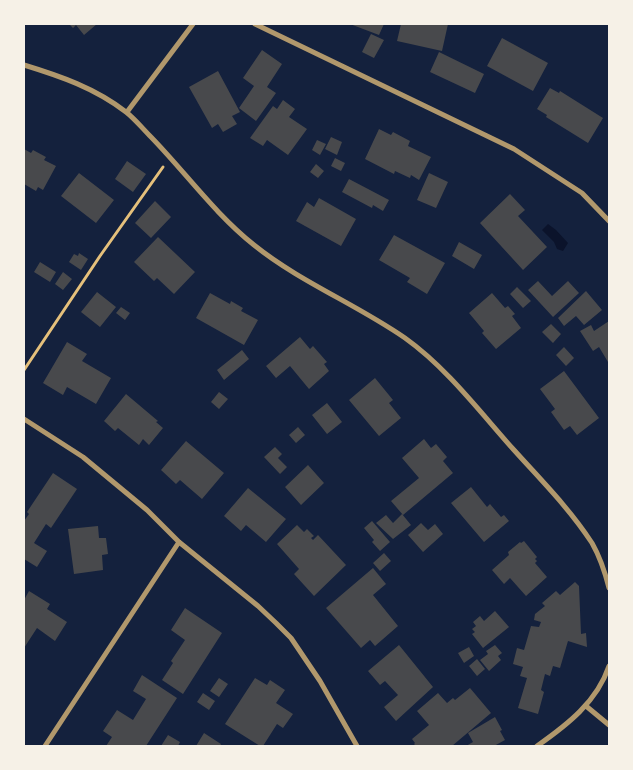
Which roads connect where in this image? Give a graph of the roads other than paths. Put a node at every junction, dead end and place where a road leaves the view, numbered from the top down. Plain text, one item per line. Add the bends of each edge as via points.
1 (193, 24) edge
2 (255, 24) edge
3 (24, 65) edge
4 (127, 112) junction
5 (609, 221) edge
6 (24, 419) edge
7 (179, 542) junction
8 (609, 588) edge
9 (609, 666) edge
10 (586, 706) junction
11 (609, 725) edge
12 (45, 746) edge
13 (357, 746) edge
14 (537, 746) edge

1 - 4 street
2 - 5 street via 514,149 582,193
3 - 4 street via 79,84
4 - 8 street via 231,225 253,244 280,265 381,322 433,362 572,515 602,561
6 - 7 street via 83,458
7 - 12 street
7 - 13 street via 258,606 291,638
9 - 10 street
10 - 11 street
10 - 14 street

